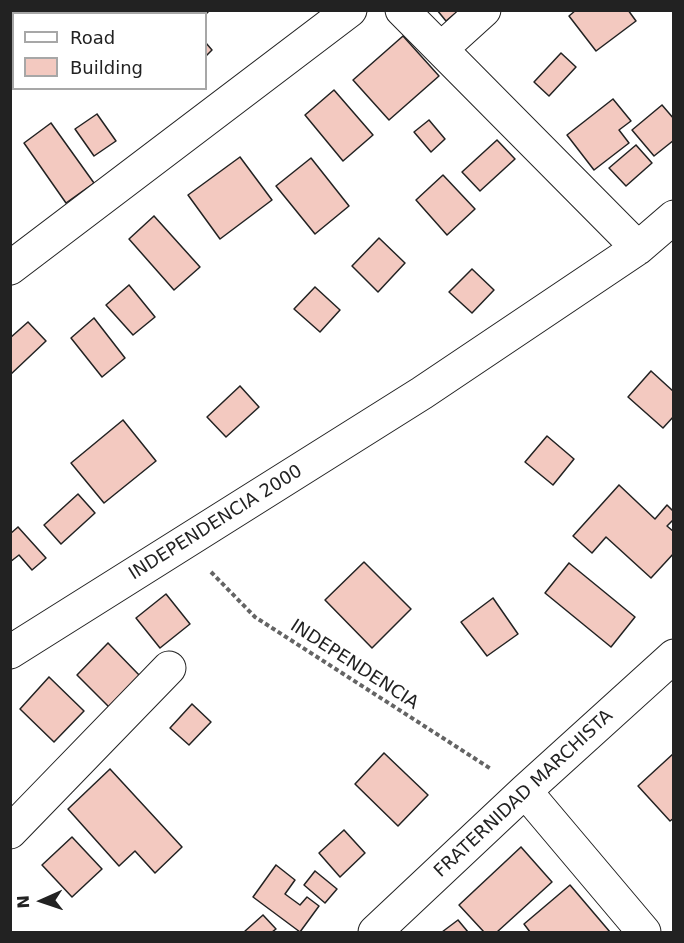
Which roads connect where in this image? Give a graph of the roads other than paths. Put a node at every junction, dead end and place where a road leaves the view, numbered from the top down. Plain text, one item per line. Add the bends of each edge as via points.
1 (350, 10) edge
2 (402, 10) edge
3 (484, 10) edge
4 (441, 49) junction
5 (674, 217) edge
6 (638, 248) junction
7 (10, 268) edge
8 (10, 652) edge
9 (674, 656) edge
10 (169, 668) dead end
11 (525, 791) junction
12 (10, 832) edge
13 (375, 933) edge
14 (644, 933) edge

1 - 7 street
2 - 4 street
3 - 4 street
4 - 6 street
5 - 6 street, INDEPENDENCIA 2000
6 - 8 street, INDEPENDENCIA 2000 via 422,393
9 - 11 street, FRATERNIDAD MARCHISTA
10 - 12 street
11 - 13 street, FRATERNIDAD MARCHISTA
11 - 14 street

